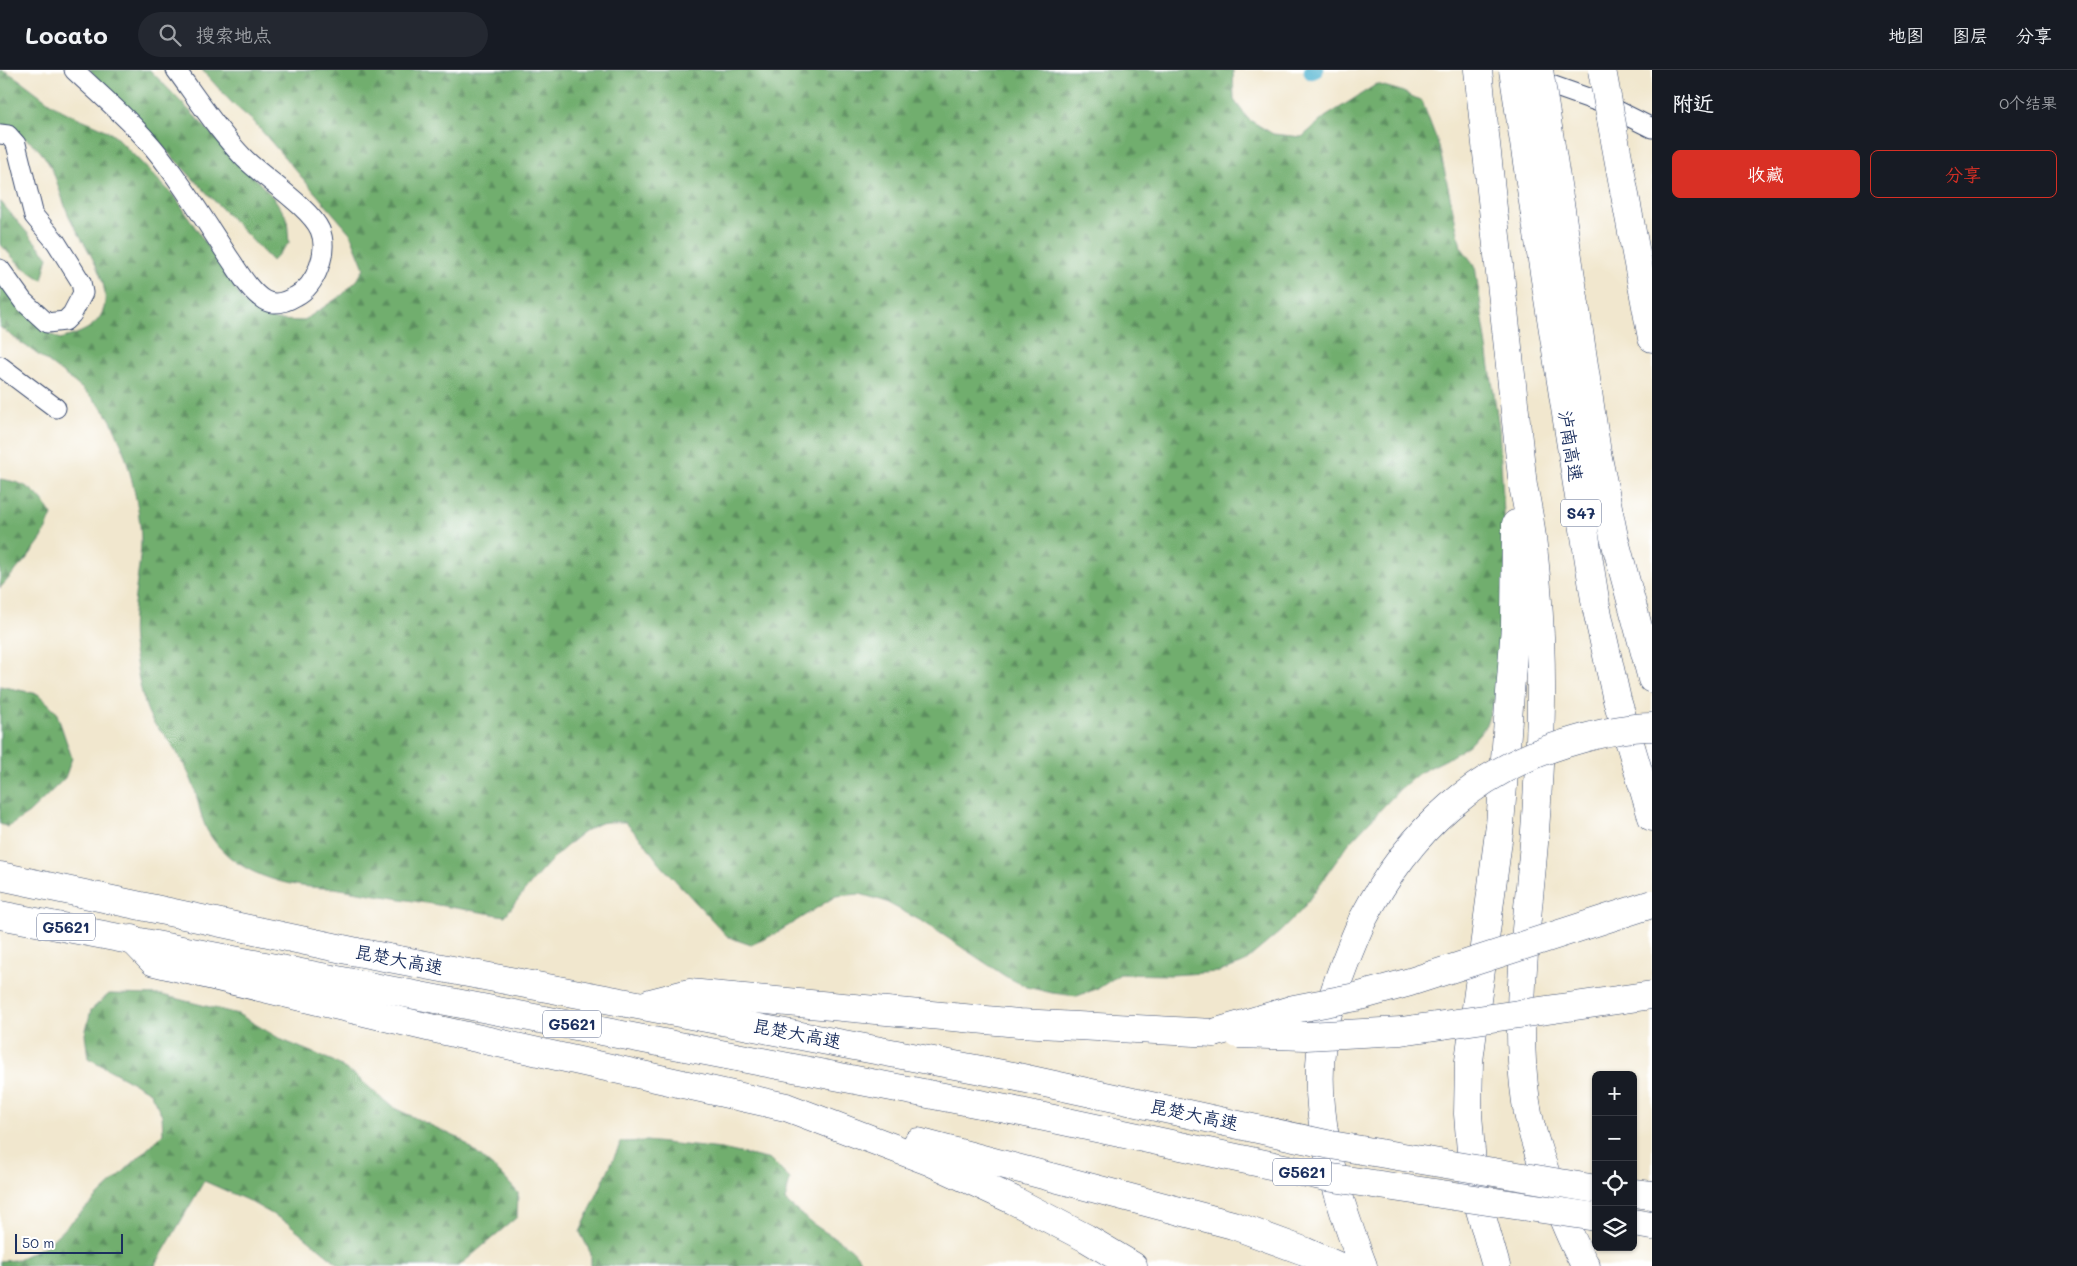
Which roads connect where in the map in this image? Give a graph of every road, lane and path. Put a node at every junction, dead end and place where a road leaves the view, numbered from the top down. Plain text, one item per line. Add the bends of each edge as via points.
1 (74, 70) edge
2 (176, 70) edge
3 (1478, 70) edge
4 (1508, 70) edge
5 (1512, 70) edge
6 (1539, 70) edge
7 (1602, 70) edge
8 (1652, 128) edge
9 (0, 134) edge
10 (0, 269) edge
11 (1652, 338) edge
12 (0, 366) edge
13 (56, 408) dead end
14 (1523, 486) junction
15 (1652, 679) edge
16 (1652, 727) edge
17 (1650, 812) edge
18 (0, 876) edge
19 (1652, 904) edge
20 (0, 914) edge
21 (132, 939) junction
22 (1652, 995) edge
23 (644, 1005) junction
24 (1214, 1033) junction
25 (786, 1107) junction
26 (1592, 1188) edge
27 (1637, 1193) edge
28 (1652, 1195) edge
29 (1592, 1217) edge
30 (1637, 1224) edge
31 (1652, 1226) edge
32 (1133, 1266) edge
33 (1338, 1266) edge
34 (1363, 1266) edge
35 (1496, 1266) edge
36 (1586, 1266) edge

1 - 2 street via 124,116 168,166 243,278 263,300 276,304 294,298 304,291 319,266 324,250 319,227 224,137
3 - 14 highway
4 - 8 street via 1602,103
5 - 17 highway, 泸南高速 / S47, bridge via 1596,606 1617,700
6 - 15 highway, 泸南高速 / S47, bridge via 1597,453 1614,538
7 - 11 highway, bridge
9 - 10 street via 8,135 16,144 34,216 56,242 81,282 83,292 65,321 47,323 23,301
12 - 13 street
14 - 35 highway, bridge via 1515,527 1513,668 1500,825 1469,1061 1468,1114 1474,1188
14 - 36 highway, bridge via 1531,521 1542,668 1535,832 1520,992 1524,1082 1532,1130 1551,1188
16 - 34 highway, bridge via 1600,733 1559,745 1489,777 1437,816 1410,845 1383,882 1362,920 1326,1021 1319,1090 1323,1126 1344,1213
18 - 23 highway, 昆楚大高速 / G5621 via 478,975
19 - 24 highway, bridge via 1410,982 1294,1009
20 - 21 highway, 昆楚大高速 / G5621
21 - 25 highway via 154,962
21 - 29 highway, 昆楚大高速 / G5621, bridge via 1011,1110 1326,1177
22 - 24 highway, bridge via 1393,1032 1306,1036
23 - 24 highway via 689,993 1019,1024
23 - 26 highway, 昆楚大高速 / G5621, bridge via 1013,1076 1332,1145
25 - 32 highway via 939,1166 1013,1200
25 - 33 highway via 1233,1225
27 - 28 highway
30 - 31 highway

